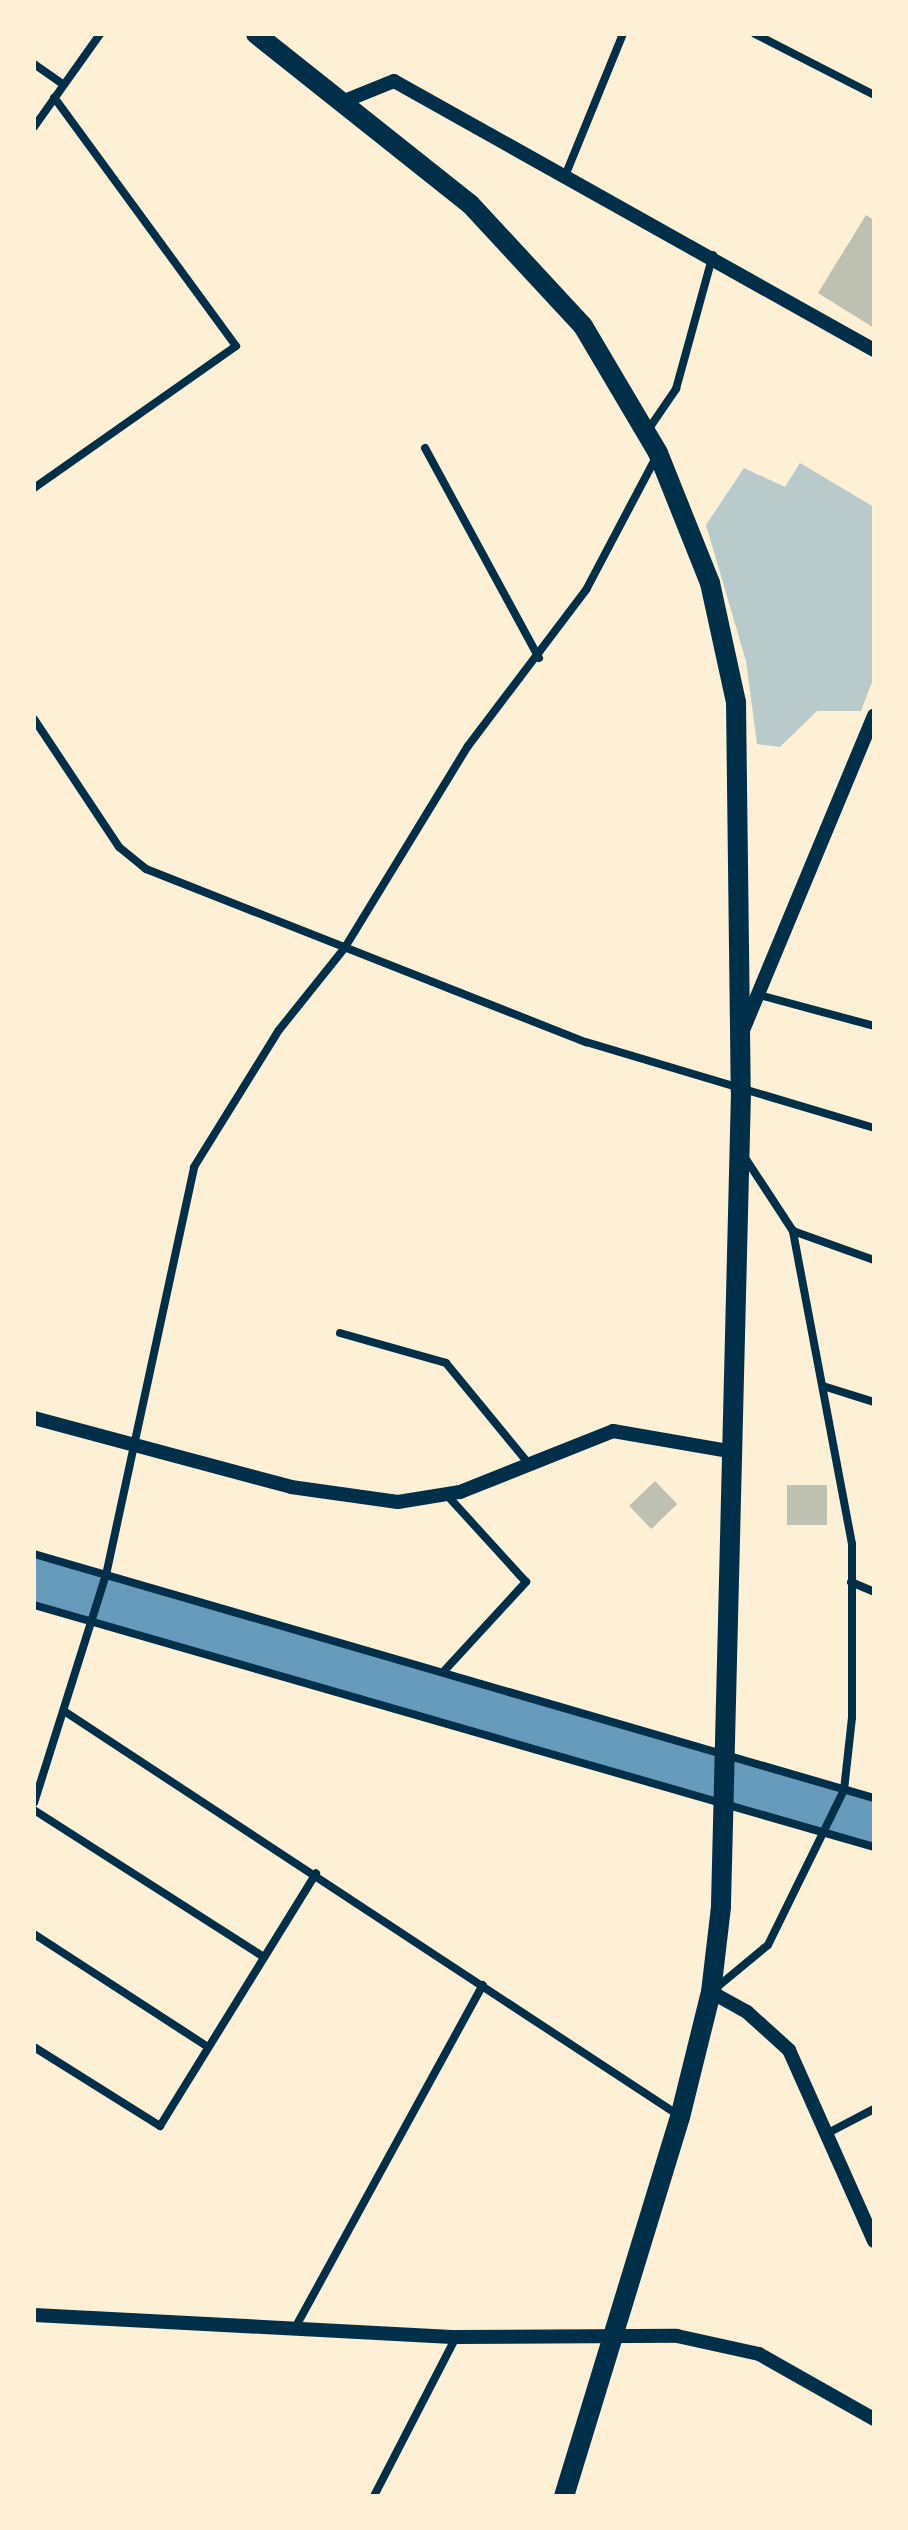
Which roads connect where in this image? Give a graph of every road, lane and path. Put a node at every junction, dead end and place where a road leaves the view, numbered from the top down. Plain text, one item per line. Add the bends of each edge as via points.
1 (100, 34) edge
2 (256, 34) edge
3 (623, 34) edge
4 (755, 34) edge
5 (771, 38) edge
6 (34, 64) edge
7 (63, 84) junction
8 (874, 95) edge
9 (54, 97) junction
10 (342, 102) junction
11 (34, 127) edge
12 (565, 176) junction
13 (713, 254) junction
14 (874, 350) edge
15 (648, 430) junction
16 (425, 448) dead end
17 (658, 453) junction
18 (34, 488) edge
19 (539, 658) junction
20 (874, 716) edge
21 (34, 719) edge
22 (344, 949) junction
23 (763, 996) junction
24 (874, 1026) edge
25 (741, 1035) junction
26 (741, 1092) junction
27 (874, 1128) edge
28 (740, 1148) junction
29 (793, 1231) junction
30 (874, 1260) edge
31 (340, 1333) dead end
32 (823, 1386) junction
33 (874, 1402) edge
34 (34, 1418) edge
35 (131, 1447) junction
36 (729, 1451) junction
37 (529, 1464) junction
38 (446, 1494) junction
39 (34, 1554) edge
40 (106, 1575) junction
41 (851, 1582) junction
42 (874, 1592) edge
43 (34, 1605) edge
44 (92, 1622) junction
45 (445, 1670) junction
46 (64, 1711) junction
47 (728, 1753) junction
48 (38, 1780) edge
49 (844, 1790) junction
50 (874, 1798) edge
51 (727, 1802) junction
52 (34, 1803) edge
53 (34, 1810) edge
54 (823, 1832) junction
55 (874, 1847) edge
56 (316, 1873) junction
57 (34, 1934) edge
58 (264, 1957) junction
59 (483, 1985) junction
60 (711, 1992) junction
61 (34, 2047) edge
62 (208, 2047) junction
63 (874, 2109) edge
64 (680, 2117) junction
65 (828, 2133) junction
66 (872, 2232) edge
67 (34, 2315) edge
68 (295, 2329) junction
69 (456, 2337) junction
70 (611, 2338) junction
71 (874, 2419) edge
72 (374, 2496) edge
73 (564, 2496) edge

1 - 7 street
2 - 10 main road
3 - 12 street
4 - 5 street
5 - 8 street
6 - 7 street
7 - 9 street
9 - 11 street
9 - 18 street via 236,346
10 - 12 street via 394,81
10 - 15 main road via 470,204 564,303
12 - 13 street
13 - 14 street
13 - 15 street via 676,389
15 - 17 main road
16 - 19 street
17 - 19 street via 586,590
17 - 25 main road via 710,583 736,702
19 - 22 street via 468,746
20 - 23 street
21 - 22 street via 119,847 146,869
22 - 26 street via 586,1042
22 - 35 street via 279,1030 194,1167
23 - 24 street
23 - 25 street
25 - 26 main road
26 - 27 street
26 - 28 main road
28 - 29 street
28 - 36 main road
29 - 30 street
29 - 32 street
31 - 37 street via 446,1363
32 - 33 street
32 - 41 street via 852,1544
34 - 35 street
35 - 38 street via 291,1487 398,1502
35 - 40 street
36 - 37 street via 613,1431
36 - 47 main road
37 - 38 street
38 - 45 street via 526,1582
39 - 40 street
40 - 44 street
40 - 45 street
41 - 42 street
41 - 49 street
43 - 44 street
44 - 46 street
44 - 51 street
45 - 47 street
46 - 48 street
46 - 56 street
47 - 49 street
47 - 51 main road
48 - 52 street
49 - 50 street
49 - 54 street
51 - 54 street
51 - 60 main road
53 - 58 street
54 - 55 street
54 - 60 street via 768,1945
56 - 58 street
56 - 59 street
57 - 62 street
58 - 62 street
59 - 64 street
59 - 68 street
60 - 64 main road
60 - 65 street via 747,2012 789,2050
61 - 62 street via 160,2126
63 - 65 street
64 - 70 main road
65 - 66 street
67 - 68 street
68 - 69 street
69 - 70 street
69 - 72 street
70 - 71 street via 677,2336 759,2354
70 - 73 main road

